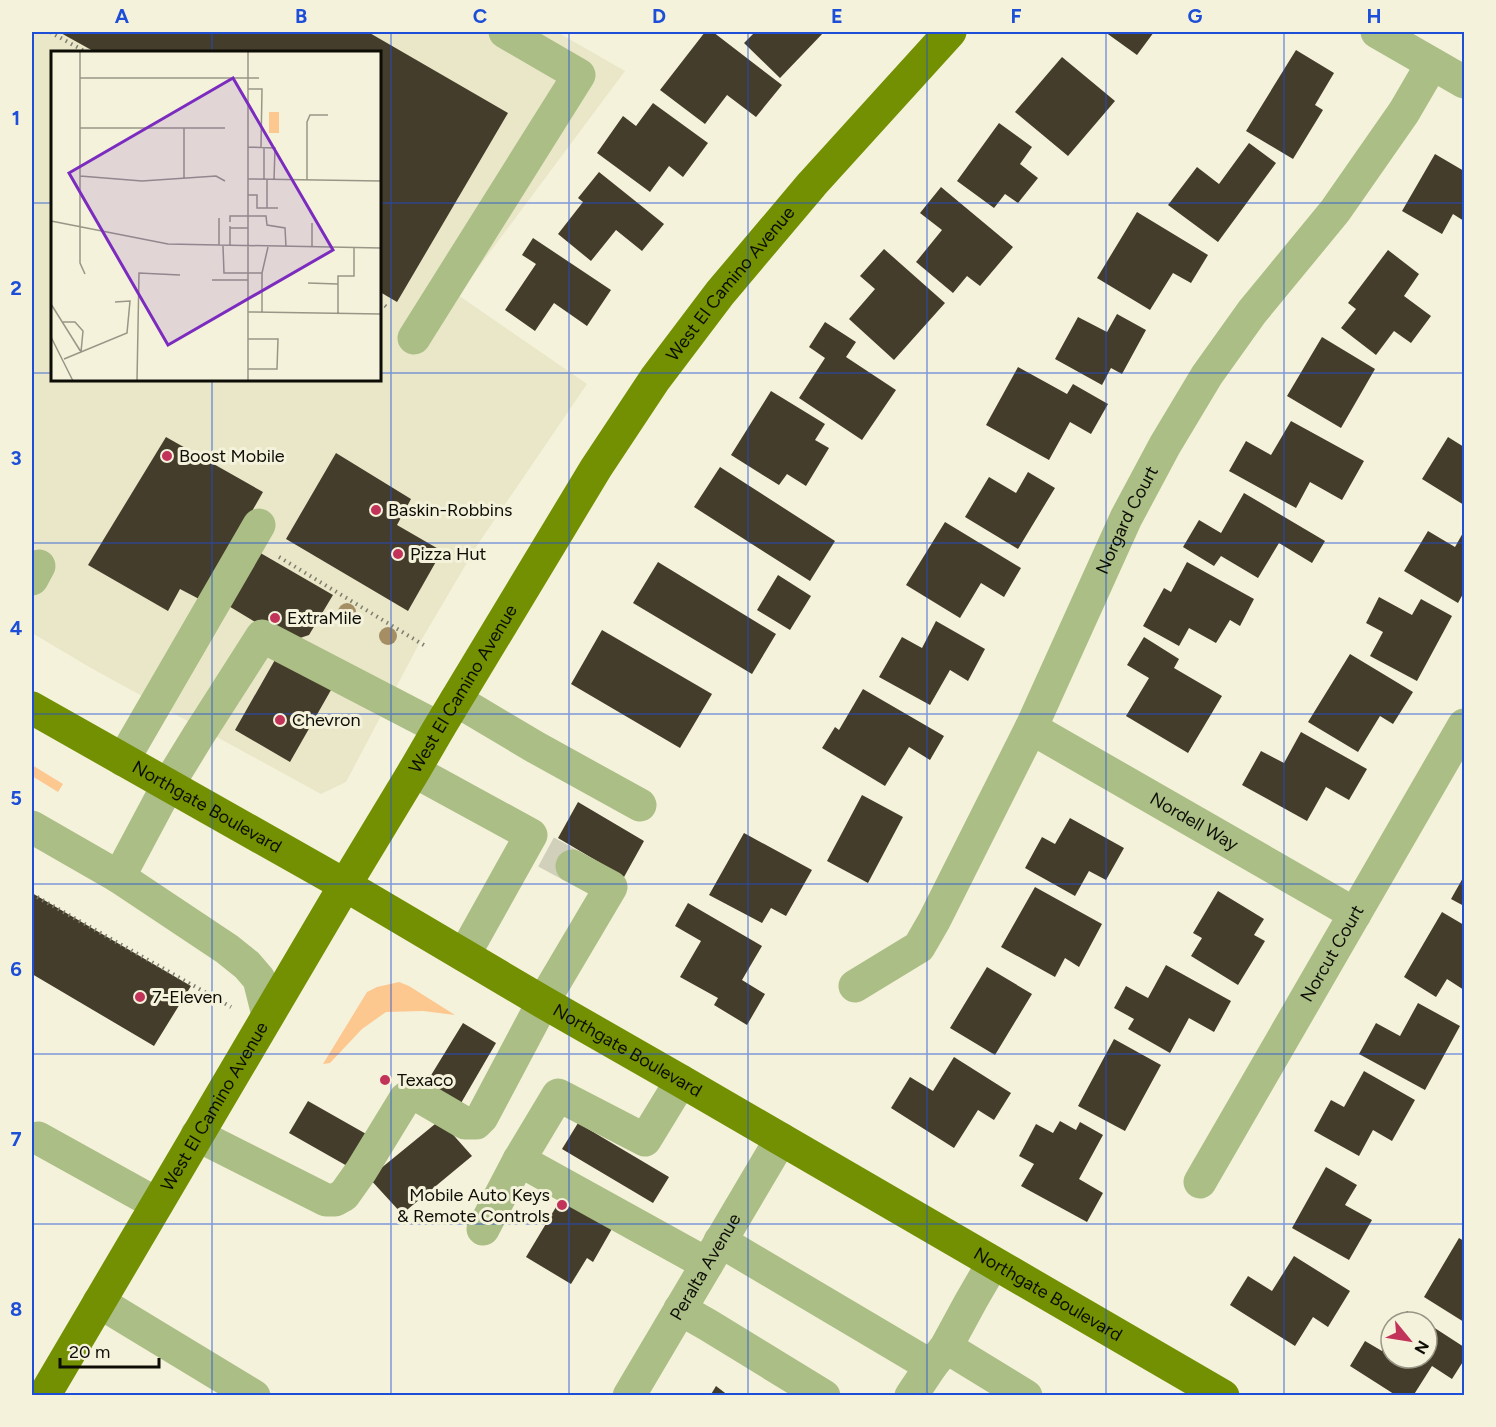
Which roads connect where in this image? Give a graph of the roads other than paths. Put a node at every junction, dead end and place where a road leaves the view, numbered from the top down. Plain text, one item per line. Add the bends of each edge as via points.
1 (505, 32) edge
2 (950, 32) edge
3 (1377, 32) edge
4 (1432, 64) junction
5 (1464, 82) edge
6 (414, 338) dead end
7 (264, 538) road end
8 (456, 700) junction
9 (32, 708) edge
10 (1464, 725) edge
11 (439, 728) junction
12 (1031, 729) junction
13 (123, 760) junction
14 (414, 771) junction
15 (168, 785) junction
16 (639, 805) dead end
17 (32, 827) edge
18 (548, 853) junction
19 (119, 877) junction
20 (345, 885) junction
21 (1355, 914) junction
22 (464, 955) junction
23 (855, 986) dead end
24 (543, 1002) junction
25 (268, 1016) junction
26 (681, 1081) junction
27 (197, 1135) junction
28 (38, 1138) dead end
29 (781, 1139) junction
30 (519, 1160) junction
31 (1200, 1182) dead end
32 (157, 1204) junction
33 (483, 1229) dead end
34 (713, 1253) junction
35 (993, 1263) junction
36 (99, 1302) junction
37 (680, 1309) junction
38 (938, 1356) junction
39 (44, 1395) edge
40 (254, 1395) edge
41 (629, 1395) edge
42 (824, 1395) edge
43 (911, 1395) edge
44 (1026, 1395) edge
45 (1223, 1395) edge

1 - 6 street via 579,75
2 - 8 main road, West El Camino Avenue via 812,184 720,293 656,379 596,468
3 - 4 street
4 - 5 street
4 - 12 street, Norgard Court via 1404,112 1335,211 1206,375 1126,518
7 - 13 street
8 - 11 main road, West El Camino Avenue
8 - 16 street
9 - 13 main road, Northgate Boulevard
10 - 21 street, Norcut Court
11 - 14 main road, West El Camino Avenue
11 - 15 street via 262,636
12 - 21 street, Nordell Way
12 - 23 street, Norgard Court via 919,947
13 - 15 main road, Northgate Boulevard
14 - 18 street via 531,835
14 - 20 main road, West El Camino Avenue
15 - 19 street
15 - 20 main road, Northgate Boulevard
17 - 19 street
18 - 22 street
18 - 24 street via 611,887
19 - 25 street via 247,965 259,979
20 - 22 main road, Northgate Boulevard
20 - 25 main road, West El Camino Avenue
21 - 31 street, Norcut Court
22 - 24 main road, Northgate Boulevard
24 - 26 main road, Northgate Boulevard
24 - 27 street via 476,1124 465,1123 417,1095 409,1096 344,1195 335,1200 326,1200
25 - 27 main road, West El Camino Avenue
26 - 29 main road, Northgate Boulevard
26 - 30 street via 645,1140 558,1095
27 - 32 main road, West El Camino Avenue
28 - 32 street
29 - 34 street, Peralta Avenue
29 - 35 main road, Northgate Boulevard
30 - 33 street
30 - 34 street
32 - 36 main road, West El Camino Avenue
34 - 37 street, Peralta Avenue
34 - 38 street
35 - 38 street
35 - 45 main road, Northgate Boulevard
36 - 39 main road, West El Camino Avenue
36 - 40 street
37 - 41 street, Peralta Avenue
37 - 42 street
38 - 43 street
38 - 44 street

